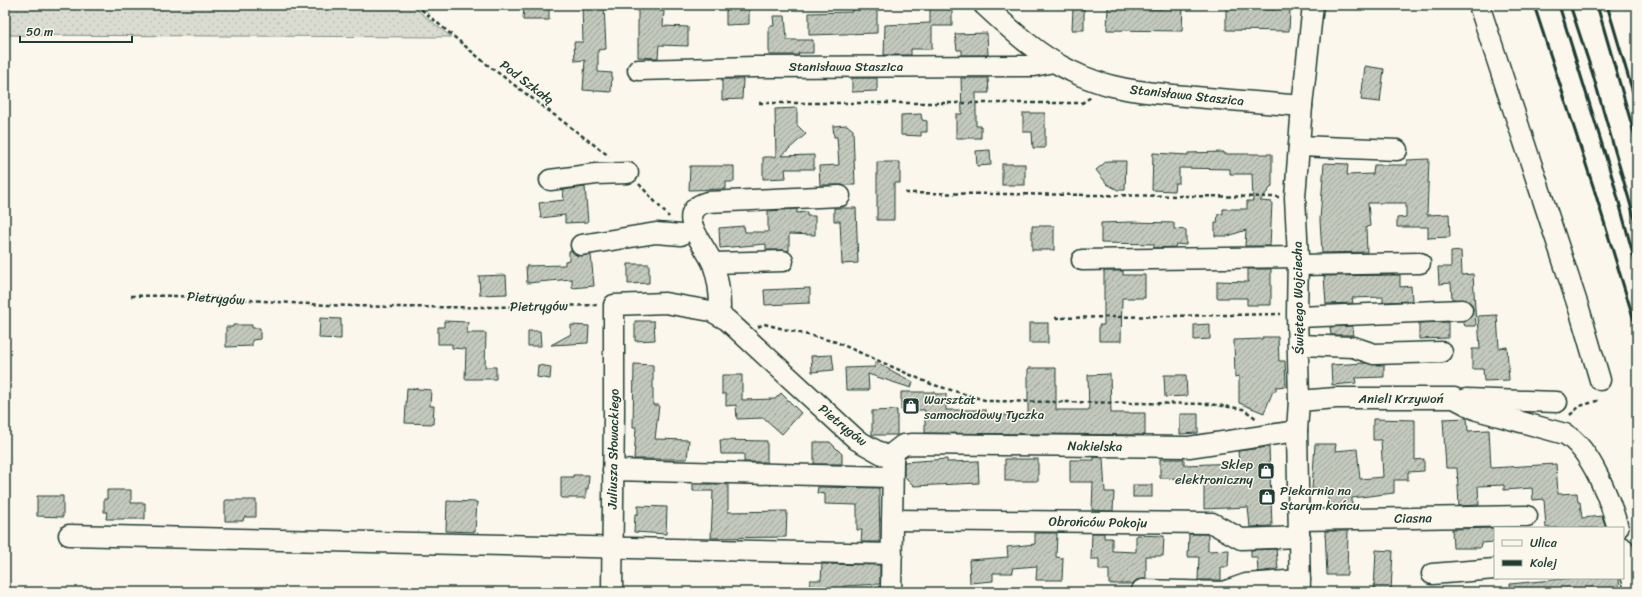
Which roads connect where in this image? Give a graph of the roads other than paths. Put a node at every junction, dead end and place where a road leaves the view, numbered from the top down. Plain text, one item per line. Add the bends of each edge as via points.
1 (984, 5) edge
2 (1313, 5) edge
3 (1479, 5) edge
4 (1053, 62) junction
5 (638, 70) dead end
6 (1302, 106) junction
7 (1299, 146) junction
8 (1397, 150) dead end
9 (628, 174) road end
10 (550, 180) dead end
11 (840, 196) dead end
12 (681, 235) dead end
13 (581, 245) dead end
14 (1082, 260) dead end
15 (783, 261) dead end
16 (1298, 261) junction
17 (1420, 263) dead end
18 (713, 264) junction
19 (614, 305) joint
20 (720, 307) dead end
21 (1462, 310) dead end
22 (1298, 315) junction
23 (1299, 345) junction
24 (1442, 352) dead end
25 (1600, 390) road end
26 (1454, 398) junction
27 (1299, 401) junction
28 (1558, 402) dead end
29 (1297, 431) junction
30 (893, 463) junction
31 (613, 470) junction
32 (1527, 516) dead end
33 (892, 520) junction
34 (1618, 527) edge
35 (1300, 529) junction
36 (69, 535) dead end
37 (612, 549) junction
38 (892, 554) junction
39 (1624, 555) edge
40 (1494, 569) edge
41 (1432, 574) dead end
42 (1300, 586) edge
43 (1142, 590) dead end
44 (612, 592) edge
45 (891, 592) edge
46 (1636, 592) edge

1 - 4 street, Stanisława Staszica
2 - 6 street, Świętego Wojciecha
3 - 25 street via 1580,312
4 - 5 street, Stanisława Staszica via 1034,66
4 - 6 street, Stanisława Staszica via 1100,83 1132,91
6 - 7 street, Świętego Wojciecha
7 - 8 street
7 - 16 street, Świętego Wojciecha via 1295,197
9 - 10 street via 596,174
11 - 18 street via 698,204 690,221
12 - 13 street via 656,233
14 - 16 street
15 - 18 street
16 - 17 street
16 - 22 street, Świętego Wojciecha
18 - 20 street via 720,290
19 - 30 street, Pietrygów via 665,303 711,310 727,320 857,440
19 - 31 street, Juliusza Słowackiego
21 - 22 street
22 - 23 street, Świętego Wojciecha
23 - 24 street via 1353,347 1374,354
23 - 27 street, Świętego Wojciecha
26 - 27 street, Anieli Krzywoń via 1336,398
26 - 28 street
26 - 34 street, Anieli Krzywoń via 1477,410 1572,437 1592,466
27 - 29 street, Świętego Wojciecha
29 - 30 street, Nakielska via 1189,447 913,444 903,445
29 - 35 street, Świętego Wojciecha
30 - 31 street
30 - 33 street
31 - 37 street, Juliusza Słowackiego
32 - 35 street, Ciasna
33 - 35 street, Obrońców Pokoju via 1212,524 1241,539
33 - 38 street
35 - 42 street, Świętego Wojciecha
36 - 37 street
37 - 38 street
37 - 44 street, Juliusza Słowackiego
38 - 45 street
39 - 46 street
40 - 41 street
42 - 43 street via 1246,584 1223,592

